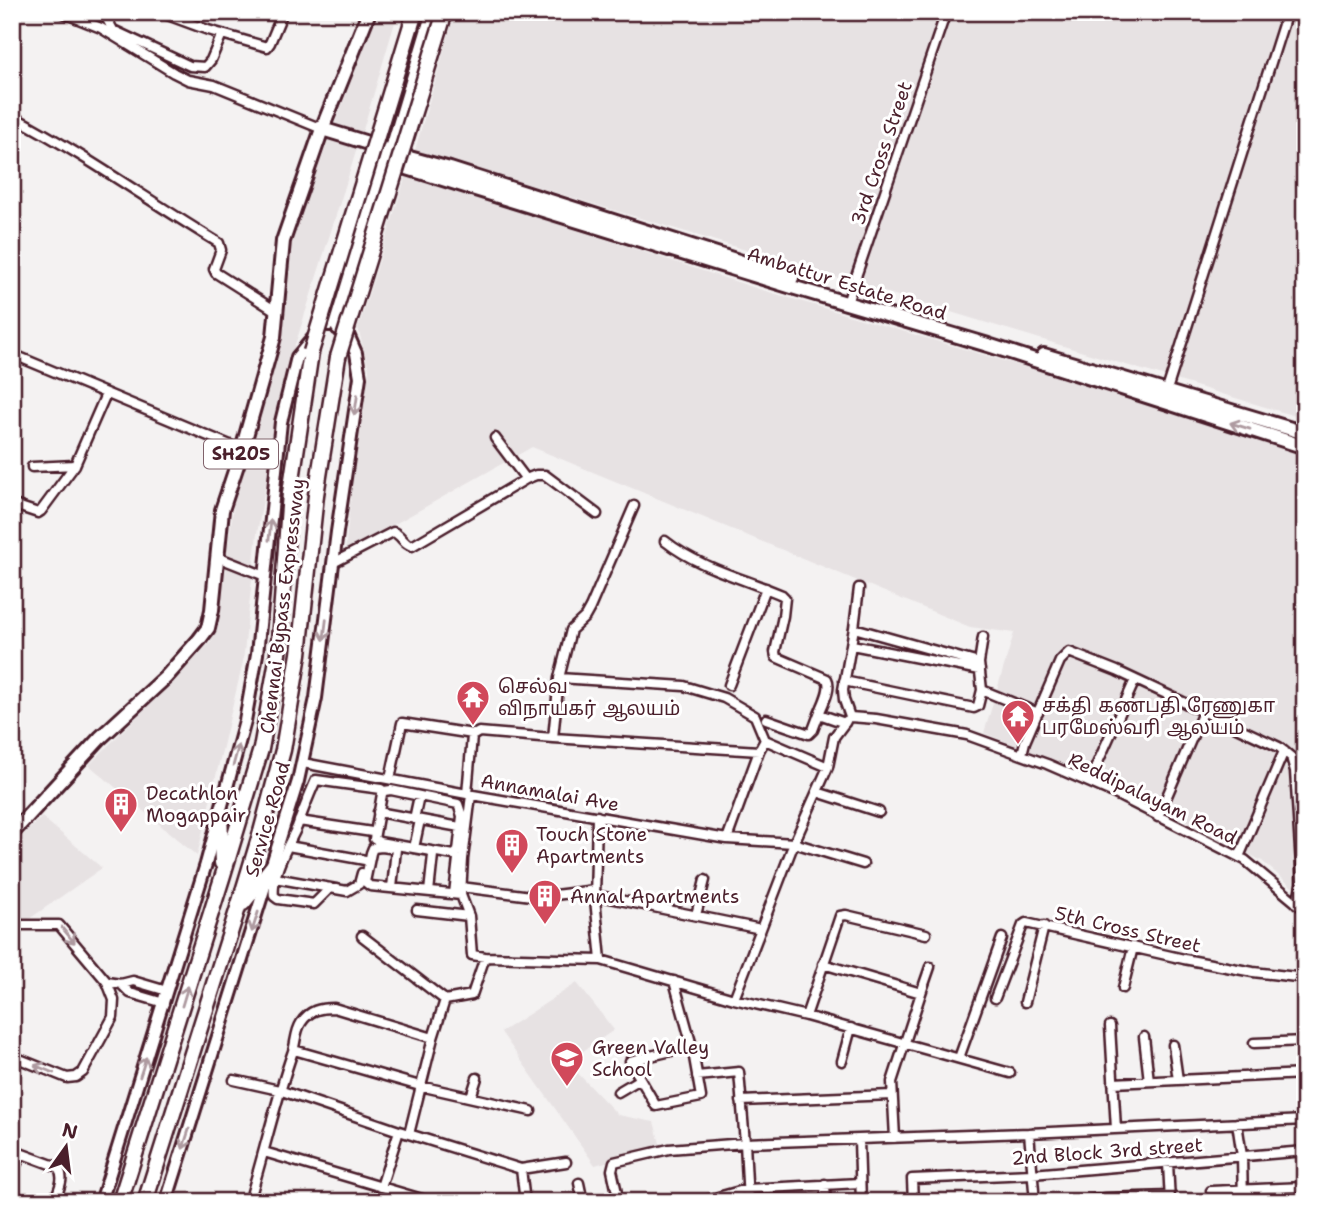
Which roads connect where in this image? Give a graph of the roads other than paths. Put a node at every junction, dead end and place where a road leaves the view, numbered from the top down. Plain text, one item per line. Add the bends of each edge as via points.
1 (61, 12) edge
2 (107, 12) edge
3 (159, 12) edge
4 (283, 12) edge
5 (369, 12) edge
6 (415, 12) edge
7 (421, 12) edge
8 (433, 12) edge
9 (445, 12) edge
10 (946, 12) edge
11 (1287, 12) edge
12 (222, 34) junction
13 (12, 116) edge
14 (322, 129) junction
15 (384, 154) junction
16 (848, 300) junction
17 (276, 311) junction
18 (334, 326) junction
19 (12, 354) edge
20 (106, 394) junction
21 (1165, 397) junction
22 (1305, 433) edge
23 (495, 438) dead end
24 (1305, 447) edge
25 (242, 450) junction
26 (75, 465) junction
27 (32, 467) dead end
28 (526, 479) junction
29 (634, 506) dead end
30 (12, 513) edge
31 (597, 514) dead end
32 (665, 541) dead end
33 (217, 557) junction
34 (333, 563) junction
35 (265, 576) junction
36 (766, 588) junction
37 (859, 588) dead end
38 (854, 628) junction
39 (983, 637) dead end
40 (852, 645) junction
41 (979, 667) junction
42 (559, 678) junction
43 (1135, 680) junction
44 (844, 681) junction
45 (729, 685) dead end
46 (982, 690) junction
47 (1203, 712) junction
48 (1038, 713) junction
49 (820, 714) junction
50 (766, 719) dead end
51 (847, 720) junction
52 (473, 734) junction
53 (553, 738) junction
54 (765, 740) junction
55 (759, 751) junction
56 (1284, 751) junction
57 (1022, 754) junction
58 (303, 763) junction
59 (321, 766) junction
60 (828, 767) junction
61 (386, 778) junction
62 (316, 780) junction
63 (1089, 782) junction
64 (381, 789) junction
65 (817, 792) junction
66 (469, 795) junction
67 (419, 796) junction
68 (379, 812) junction
69 (879, 813) dead end
70 (220, 814) junction
71 (597, 816) junction
72 (1158, 817) junction
73 (417, 820) junction
74 (299, 821) junction
75 (463, 828) junction
76 (372, 832) junction
77 (12, 833) edge
78 (727, 839) junction
79 (794, 843) junction
80 (288, 846) junction
81 (414, 848) junction
82 (396, 849) junction
83 (433, 855) junction
84 (1239, 857) junction
85 (460, 859) junction
86 (365, 860) junction
87 (863, 864) dead end
88 (274, 872) junction
89 (223, 875) junction
90 (705, 880) dead end
91 (330, 888) junction
92 (392, 888) junction
93 (429, 892) junction
94 (459, 892) junction
95 (595, 892) junction
96 (1297, 904) junction
97 (417, 910) dead end
98 (1305, 910) edge
99 (237, 911) junction
100 (696, 915) junction
101 (469, 916) junction
102 (12, 925) edge
103 (1044, 926) junction
104 (761, 929) junction
105 (926, 933) dead end
106 (362, 936) dead end
107 (1002, 938) dead end
108 (1133, 947) junction
109 (485, 957) junction
110 (601, 960) junction
111 (823, 964) junction
112 (930, 967) dead end
113 (1305, 978) edge
114 (674, 981) junction
115 (107, 982) junction
116 (121, 984) junction
117 (1123, 988) dead end
118 (167, 991) junction
119 (921, 993) junction
120 (995, 998) dead end
121 (734, 999) junction
122 (444, 1000) junction
123 (1025, 1002) dead end
124 (164, 1003) junction
125 (806, 1016) junction
126 (1110, 1026) dead end
127 (851, 1028) junction
128 (1144, 1037) dead end
129 (432, 1038) junction
130 (1305, 1041) edge
131 (904, 1042) junction
132 (1254, 1043) dead end
133 (692, 1045) junction
134 (1173, 1045) dead end
135 (294, 1050) junction
136 (12, 1056) edge
137 (959, 1058) junction
138 (842, 1061) dead end
139 (1010, 1073) dead end
140 (1305, 1074) edge
141 (697, 1076) junction
142 (477, 1078) dead end
143 (640, 1079) junction
144 (234, 1080) dead end
145 (1178, 1080) junction
146 (1149, 1081) junction
147 (1112, 1083) junction
148 (420, 1086) junction
149 (279, 1090) junction
150 (618, 1092) dead end
151 (892, 1095) junction
152 (471, 1097) junction
153 (741, 1101) junction
154 (531, 1111) dead end
155 (1305, 1120) edge
156 (1237, 1123) junction
157 (1116, 1129) junction
158 (398, 1131) junction
159 (1030, 1133) junction
160 (409, 1134) junction
161 (895, 1138) junction
162 (859, 1140) junction
163 (745, 1143) junction
164 (12, 1150) edge
165 (1305, 1151) edge
166 (264, 1152) junction
167 (22, 1154) junction
168 (1242, 1156) junction
169 (566, 1162) dead end
170 (1168, 1163) junction
171 (521, 1169) junction
172 (12, 1172) edge
173 (1032, 1174) junction
174 (579, 1183) dead end
175 (860, 1183) junction
176 (825, 1184) junction
177 (381, 1187) junction
178 (1305, 1187) edge
179 (747, 1189) junction
180 (1242, 1189) junction
181 (1211, 1191) dead end
182 (412, 1199) edge
183 (1170, 1199) edge
184 (1105, 1200) edge
185 (251, 1201) edge
186 (54, 1202) edge
187 (101, 1202) edge
188 (120, 1202) edge
189 (145, 1202) edge
190 (166, 1202) edge
191 (432, 1202) edge
192 (525, 1202) edge
193 (583, 1202) edge
194 (619, 1202) edge
195 (700, 1202) edge
196 (748, 1202) edge
197 (826, 1202) edge
198 (861, 1202) edge
199 (913, 1202) edge
200 (1035, 1202) edge
201 (1075, 1202) edge
202 (1243, 1202) edge

1 - 14 street via 101,28 188,80 214,85
2 - 12 street via 113,30 190,66 205,67
3 - 12 street
4 - 12 street via 267,47
5 - 14 main road, SH205
6 - 89 highway, Chennai Bypass Expressway, bridge via 311,352 290,493 278,654 261,749
7 - 15 main road
8 - 15 main road
9 - 99 highway, Chennai Bypass Expressway, bridge via 338,357 283,750
10 - 16 street, 3rd Cross Street
11 - 21 street
13 - 17 street via 83,155 219,243 216,273
14 - 15 main road, Ambattur Estate Road
14 - 17 main road, SH205 via 283,241
15 - 16 main road, Ambattur Estate Road
15 - 18 main road
16 - 21 main road, Ambattur Estate Road
17 - 25 main road, SH205 via 274,337
18 -> 34 street, Service Road via 346,330 360,377
35 -> 18 street via 281,422 297,357 321,329
19 - 20 street
20 - 25 street
20 - 26 street
21 - 22 main road, Ambattur Estate Road
24 -> 21 main road, Ambattur Estate Road
23 - 28 street
25 - 33 main road, SH205 via 222,510
26 - 27 street
26 - 30 street via 41,511 17,506
28 - 31 street via 545,475
28 - 34 street via 412,546 393,532
29 - 42 street via 590,608 570,630
32 - 36 street via 705,566
33 - 35 street
33 - 77 main road, SH205 via 212,610 200,640
34 -> 58 street, Service Road
70 -> 35 street via 245,721
36 - 45 street
36 - 49 street via 786,598 776,657 829,681
37 - 38 street
38 - 40 street
38 - 41 street
39 - 41 street
40 - 41 street
40 - 44 street
41 - 46 street
42 - 53 street
42 - 54 street via 701,690 755,716
43 - 47 street
43 - 48 street via 1069,652 1060,661
43 - 63 street
44 - 46 street via 974,708
44 - 51 street
46 - 48 street
47 - 56 street
47 - 72 street
48 - 57 street
49 - 50 street via 809,734
49 - 51 street, Reddipalayam Road
51 - 57 street, Reddipalayam Road via 876,719 967,735
51 - 60 street via 834,737
52 - 53 street
52 - 61 street via 402,723
52 - 66 street
53 - 55 street
54 - 55 street
54 - 60 street
55 - 78 street
56 - 84 street
56 - 96 street via 1295,771 1302,881
57 - 63 street, Reddipalayam Road
58 - 59 street, Annamalai Ave
58 - 88 street, Service Road
59 - 61 street, Annamalai Ave
59 - 62 street
60 - 65 street
61 - 64 street
61 - 66 street, Annamalai Ave
62 - 64 street
62 - 74 street
63 - 72 street, Reddipalayam Road
64 - 76 street
65 - 69 street
65 - 79 street
66 - 71 street, Annamalai Ave
66 - 75 street
67 - 68 street via 384,791
67 - 73 street
67 - 75 street via 458,804
68 - 73 street
68 - 81 street via 374,839
70 - 89 highway
70 - 118 street
71 - 78 street, Annamalai Ave
71 - 95 street
72 - 84 street, Reddipalayam Road
73 - 75 street
73 - 81 street
74 - 76 street
74 - 80 street
75 - 81 street via 456,854
75 - 85 street
76 - 86 street
78 - 79 street, Annamalai Ave
79 - 87 street, Annamalai Ave
79 - 104 street
80 - 86 street
80 - 88 street
82 - 83 street
82 - 92 street
82 - 92 street via 373,848 365,882
83 - 85 street
83 - 93 street
84 - 96 street, Reddipalayam Road
85 - 94 street
86 - 91 street via 359,884 347,891
88 - 91 street
88 - 91 street via 273,892 278,899 314,904
88 - 99 highway
88 -> 190 street, Service Road
188 -> 89 highway, Chennai Bypass Expressway
90 - 100 street
92 - 93 street
93 - 94 street
94 - 95 street via 538,897
94 - 101 street
95 - 100 street
95 - 110 street
96 - 98 street, Reddipalayam Road
97 - 101 street
99 - 189 highway, Chennai Bypass Expressway
100 - 104 street
101 - 109 street via 472,955
102 -> 115 street via 59,925
103 - 108 street, 5th Cross Street
103 - 120 street, 5th Cross Street via 1023,925
103 - 123 street
104 - 121 street
105 - 111 street via 843,915
106 - 122 street
107 - 137 street
108 - 113 street, 5th Cross Street
108 - 117 street
109 - 110 street
109 - 122 street via 472,995
110 - 114 street
111 - 119 street
111 - 125 street
112 - 119 street
114 - 121 street
114 - 133 street
115 - 116 street
115 -> 136 street via 114,1000 113,1017 83,1072 67,1078
116 - 118 street via 134,981
116 - 124 street via 130,993
118 - 124 street
119 - 131 street
121 - 125 street
122 - 129 street
187 -> 124 street
125 - 127 street
126 - 147 street
127 - 131 street
127 - 138 street
128 - 146 street
129 - 135 street via 322,1008 301,1022
129 - 148 street
130 - 132 street
131 - 137 street
131 - 151 street
133 - 141 street
133 - 143 street via 630,1061
134 - 145 street
135 - 148 street
135 - 149 street
137 - 139 street
140 - 145 street
141 - 143 street via 701,1097 656,1106
141 - 153 street via 739,1072
142 - 152 street
143 - 150 street
144 - 149 street
145 - 146 street
146 - 147 street
147 - 157 street
148 - 152 street
148 - 160 street
149 - 158 street
149 - 166 street
151 - 153 street
151 - 161 street
152 - 154 street
153 - 163 street
155 - 156 street
156 - 157 street
156 - 168 street
157 - 159 street
158 - 160 street
158 - 177 street
159 - 161 street
159 - 173 street
160 - 171 street
161 - 162 street
162 - 163 street
162 - 175 street
163 - 179 street
163 - 194 street via 669,1149 614,1162
164 - 167 street
165 - 168 street, 2nd Block 3rd street
166 - 177 street
166 - 185 street
167 - 172 street
167 - 186 street via 58,1167 62,1173
168 - 170 street, 2nd Block 3rd street
168 - 180 street
169 - 171 street
170 - 173 street, 2nd Block 3rd street
170 - 183 street
171 - 192 street
173 - 199 street, 2nd Block 3rd street via 912,1179
173 - 200 street
174 - 193 street
175 - 176 street
175 - 198 street
176 - 179 street
176 - 197 street
177 - 182 street
178 - 180 street
179 - 195 street
179 - 196 street
180 - 181 street
180 - 202 street
182 - 191 street
183 - 184 street
184 - 201 street

